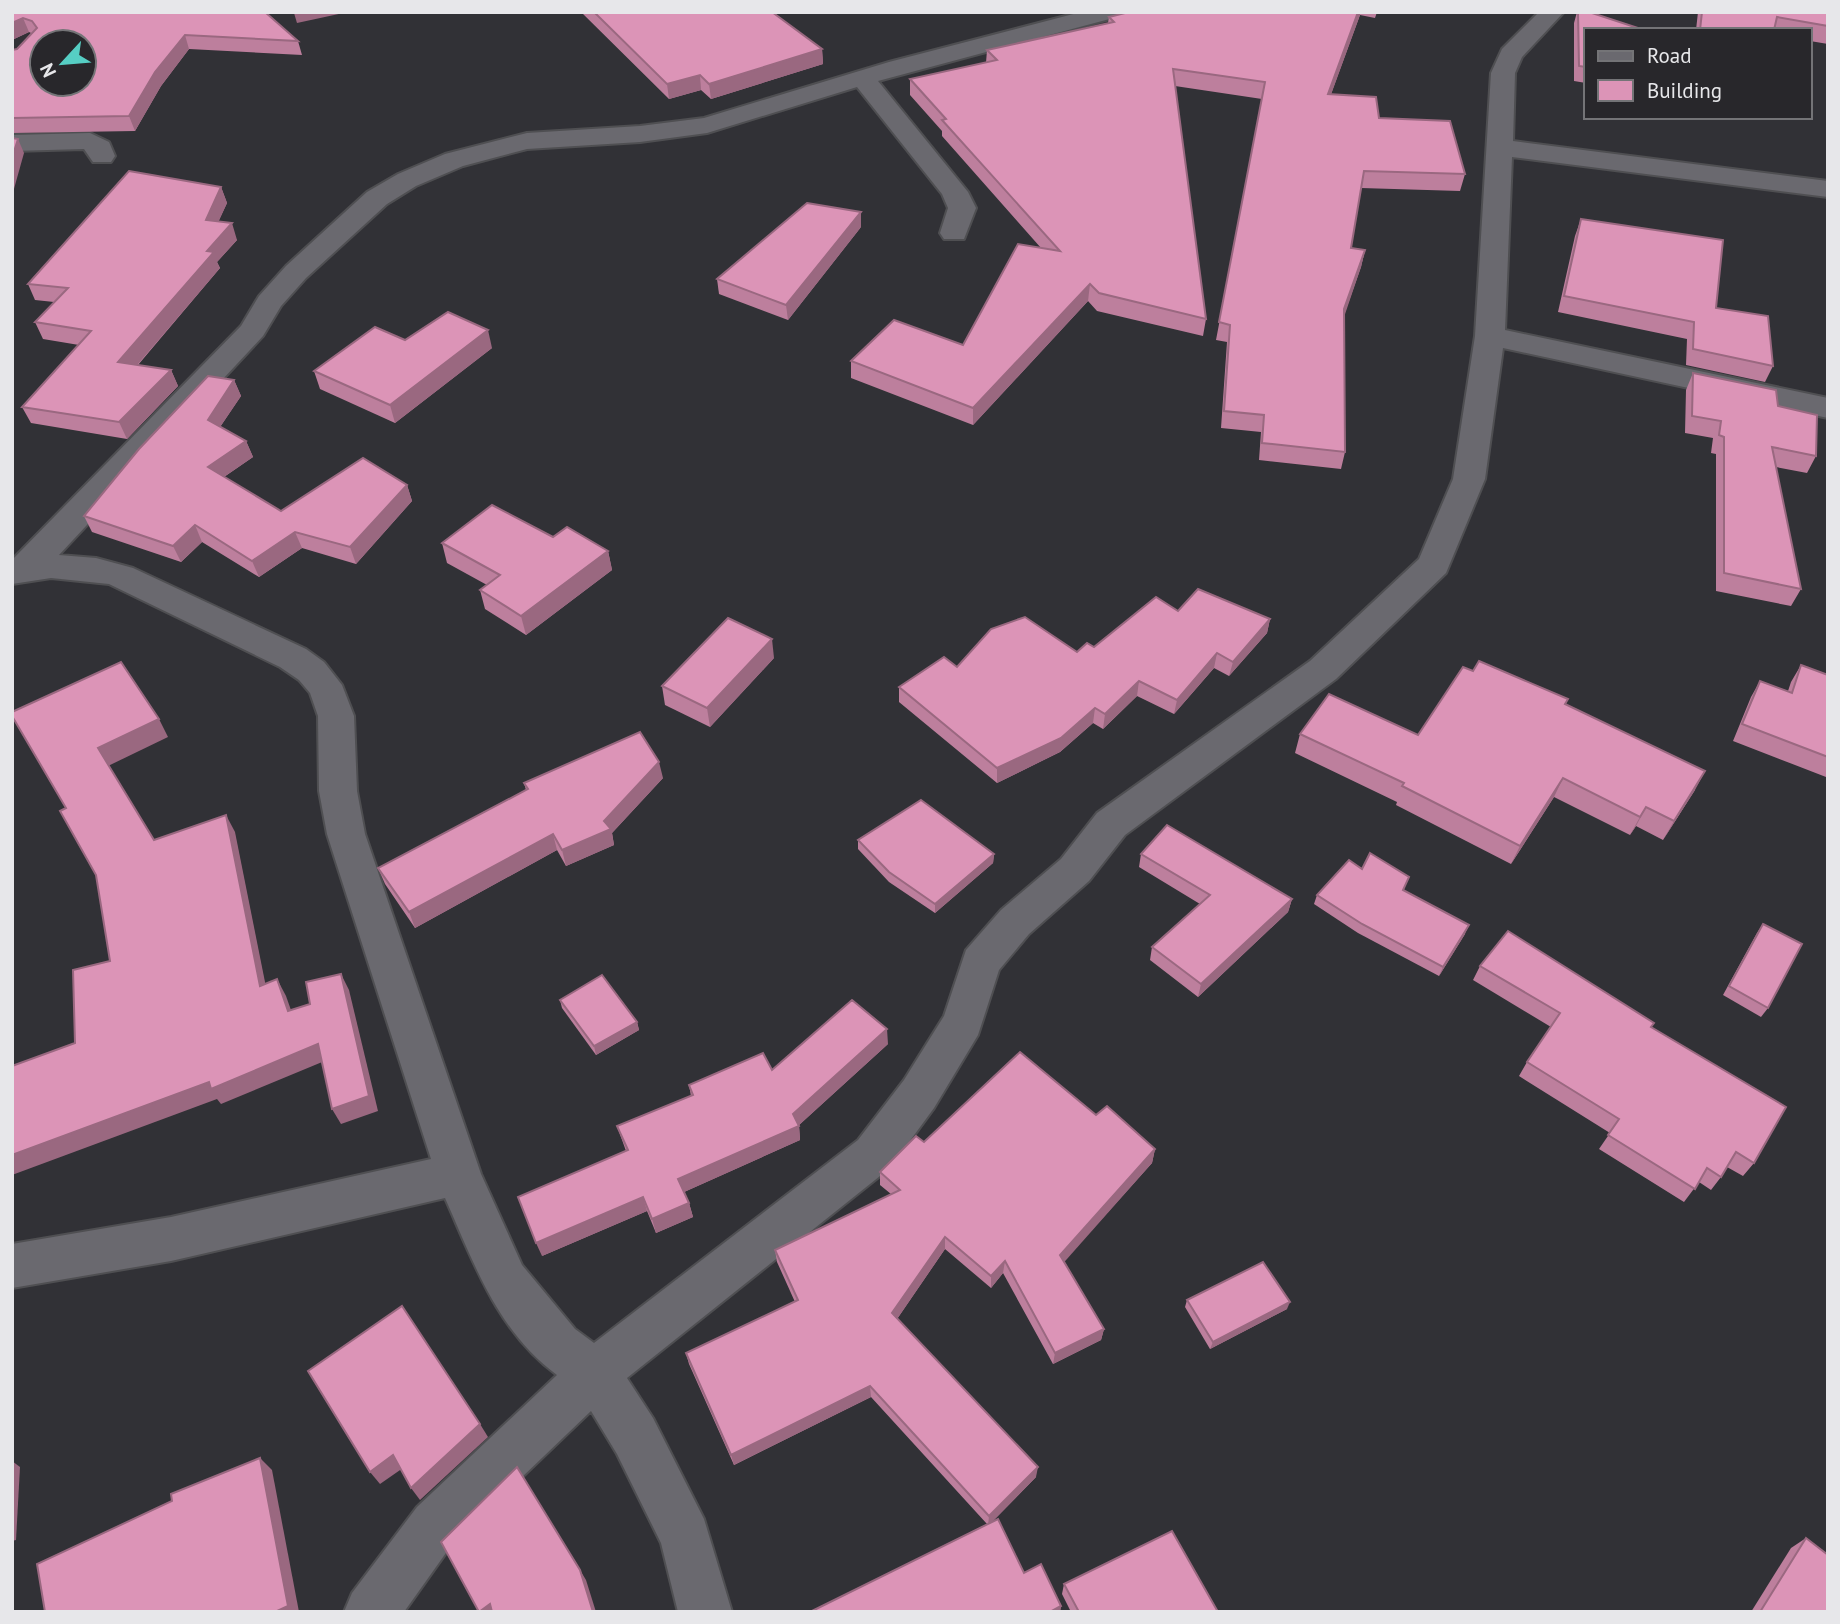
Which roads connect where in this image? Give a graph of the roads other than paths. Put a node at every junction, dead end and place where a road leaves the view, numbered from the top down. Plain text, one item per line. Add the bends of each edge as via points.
1 (1108, 12) edge
2 (1552, 12) edge
3 (1073, 17) edge
4 (863, 78) junction
5 (12, 143) edge
6 (1498, 147) junction
7 (102, 156) dead end
8 (1828, 189) edge
9 (954, 233) dead end
10 (1490, 337) junction
11 (1828, 408) edge
12 (21, 569) edge
13 (458, 1174) junction
14 (12, 1266) edge
15 (595, 1373) junction
16 (371, 1612) edge
17 (705, 1612) edge

1 - 3 street
2 - 6 street via 1506,63
3 - 4 street
4 - 9 street via 955,192 962,208
4 - 12 street via 698,127 559,137 484,150 397,186 377,198 296,272 269,302 253,330
5 - 7 street via 90,141
6 - 8 street
6 - 10 street
10 - 11 street
10 - 15 street via 1469,478 1434,565 1323,670 1111,824 1075,870 1015,922 981,961 964,1022 874,1154
12 - 13 street via 108,571 121,576 293,658 307,666 327,689 337,719 338,791 346,834
13 - 14 street via 171,1239
13 - 15 street via 505,1281 558,1346
15 - 16 street via 435,1525
15 - 17 street via 662,1485 686,1537

